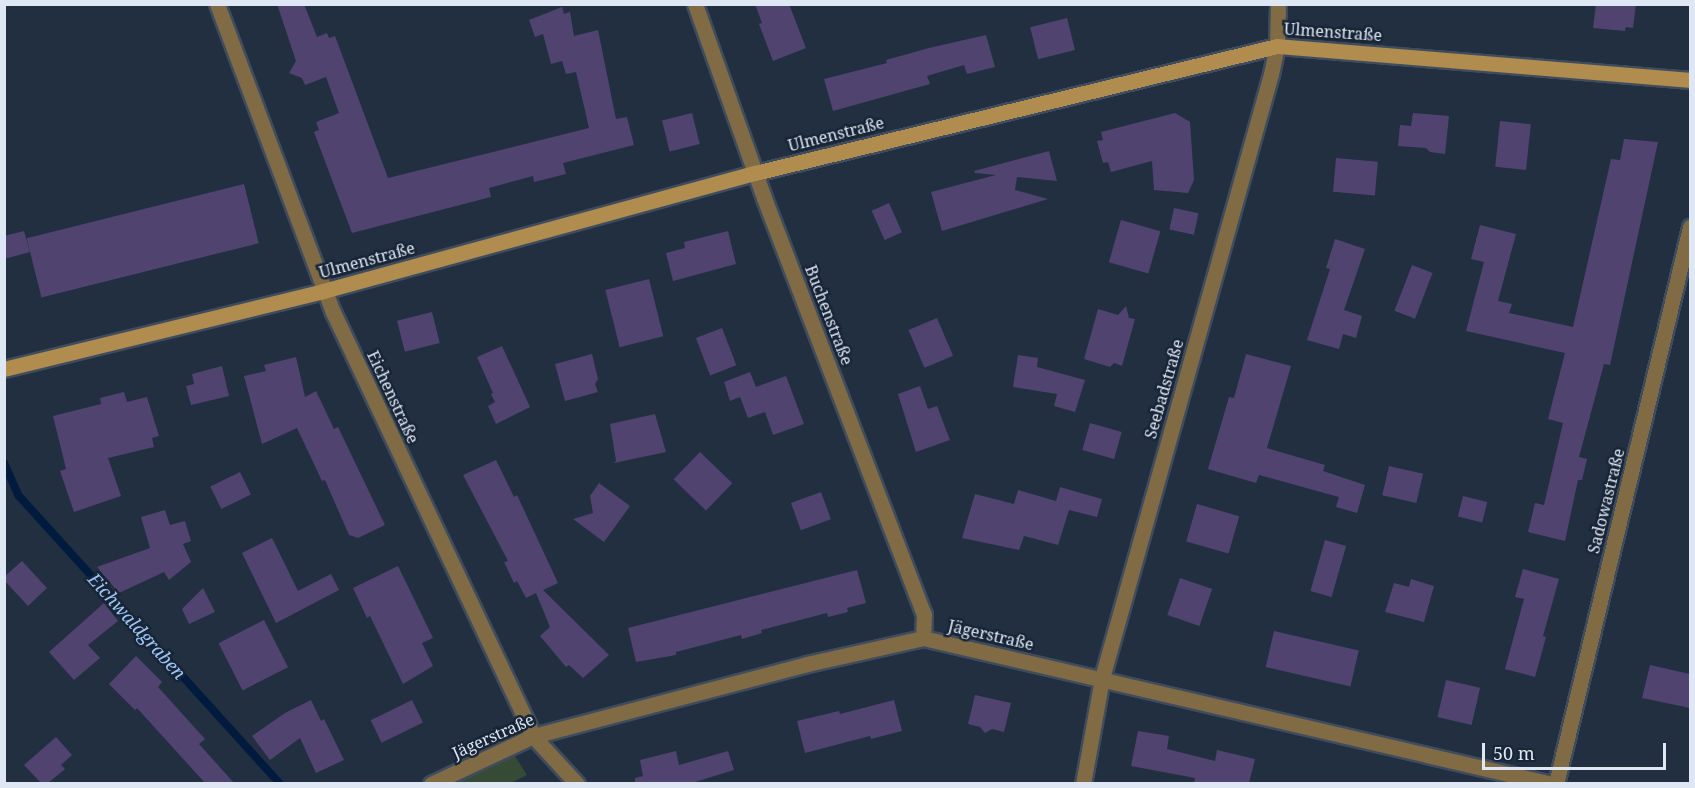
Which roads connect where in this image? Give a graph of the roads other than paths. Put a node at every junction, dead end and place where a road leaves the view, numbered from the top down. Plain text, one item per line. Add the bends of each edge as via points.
1 (217, 4) edge
2 (695, 4) edge
3 (1278, 4) edge
4 (1277, 46) junction
5 (1690, 80) edge
6 (755, 173) junction
7 (1690, 227) edge
8 (323, 291) junction
9 (4, 369) edge
10 (923, 638) junction
11 (1102, 678) junction
12 (533, 736) junction
13 (431, 783) edge
14 (577, 783) edge
15 (1083, 783) edge
16 (1554, 783) edge

1 - 8 street, Eichenstraße
2 - 6 street, Buchenstraße
3 - 4 street, Seebadstraße
4 - 5 street, Ulmenstraße
4 - 6 street, Ulmenstraße
4 - 11 street, Seebadstraße
6 - 8 street, Ulmenstraße
6 - 10 street, Buchenstraße via 924,614
7 - 16 street, Sadowastraße
8 - 9 street, Ulmenstraße
8 - 12 street, Eichenstraße
10 - 11 street, Jägerstraße
10 - 12 street, Jägerstraße via 807,664
11 - 15 street, Seebadstraße
11 - 16 street, Jägerstraße
12 - 13 street, Jägerstraße
12 - 14 street, Eichenstraße

